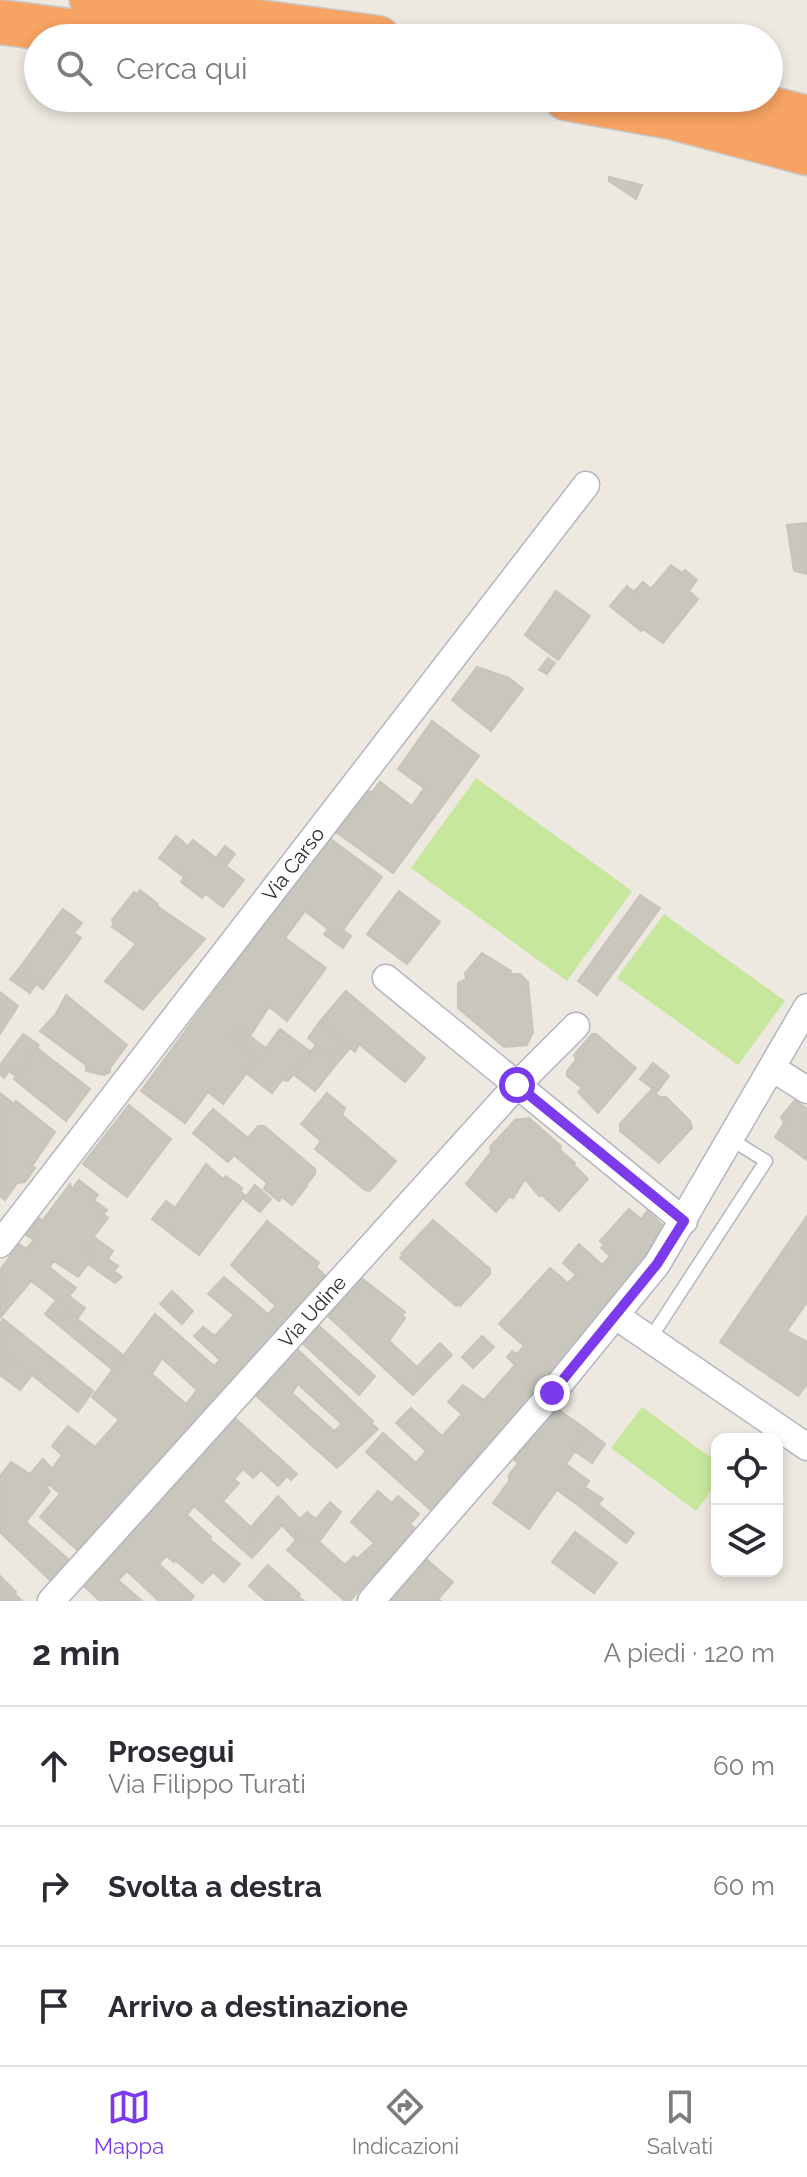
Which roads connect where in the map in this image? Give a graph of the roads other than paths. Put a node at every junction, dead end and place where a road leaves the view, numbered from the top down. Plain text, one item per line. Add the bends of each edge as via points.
1 (92, 0) edge
2 (0, 22) edge
3 (273, 24) edge
4 (24, 25) edge
5 (644, 112) edge
6 (783, 112) edge
7 (807, 118) edge
8 (807, 153) edge
9 (586, 485) dead end
10 (386, 978) dead end
11 (807, 1007) edge
12 (576, 1026) dead end
13 (772, 1068) junction
14 (517, 1085) junction
15 (807, 1090) edge
16 (730, 1139) junction
17 (684, 1221) junction
18 (0, 1244) edge
19 (616, 1316) junction
20 (650, 1339) junction
21 (807, 1447) edge
22 (51, 1601) edge
23 (371, 1601) edge

1 - 3 highway
2 - 4 highway
5 - 8 highway
6 - 7 highway
9 - 18 street, Via Carso
10 - 14 street
11 - 13 street
12 - 14 street, Via Udine
13 - 15 street
13 - 16 street
14 - 17 street
14 - 22 street, Via Udine
16 - 17 street
16 - 20 lane via 766,1161
17 - 19 street
19 - 20 street
19 - 23 street
20 - 21 street

